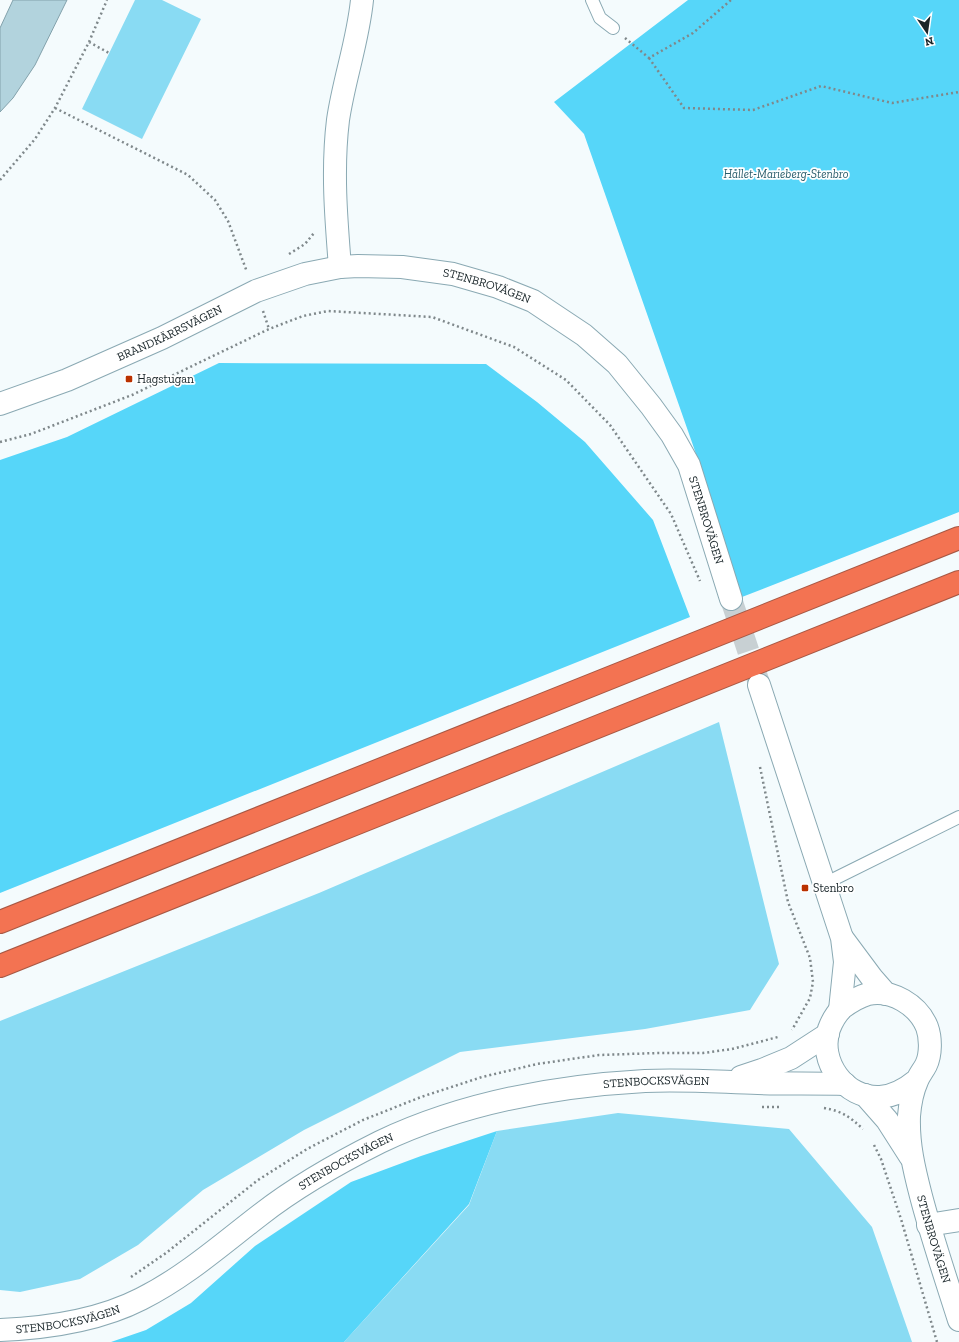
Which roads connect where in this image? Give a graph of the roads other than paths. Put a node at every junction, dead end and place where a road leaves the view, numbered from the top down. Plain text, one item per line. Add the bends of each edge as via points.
1 (362, 0) edge
2 (592, 0) edge
3 (613, 28) road end
4 (340, 266) junction
5 (0, 404) edge
6 (959, 538) edge
7 (959, 582) edge
8 (731, 599) tunnel mouth
9 (759, 685) tunnel mouth
10 (959, 817) edge
11 (824, 884) junction
12 (0, 922) edge
13 (842, 938) junction
14 (0, 966) edge
15 (886, 994) junction
16 (840, 1010) junction
17 (828, 1034) junction
18 (917, 1080) junction
19 (726, 1081) junction
20 (845, 1084) junction
21 (865, 1095) junction
22 (911, 1157) junction
23 (959, 1220) edge
24 (928, 1225) junction
25 (959, 1320) edge
26 (0, 1330) edge

1 - 4 street via 338,119 335,152
2 - 3 lane via 600,18
4 - 5 street, BRANDKÄRRSVÄGEN via 305,274 251,281 198,319 162,338 68,380
4 - 8 street, STENBROVÄGEN via 402,267 476,280 533,301 584,335 617,364 651,406 689,465
6 - 12 highway
7 - 14 highway
9 - 11 street, STENBROVÄGEN
10 - 11 lane
11 - 13 street, STENBROVÄGEN
13 - 15 street, STENBROVÄGEN
13 - 16 street, STENBROVÄGEN via 845,962
15 - 16 street, STENBROVÄGEN via 869,994 853,1000
15 - 18 street, STENBROVÄGEN via 903,1000 918,1011 927,1027 930,1045 927,1064
16 - 17 street, STENBROVÄGEN via 832,1021
17 - 19 street, STENBOCKSVÄGEN via 791,1058
17 - 20 street, STENBROVÄGEN via 826,1050 830,1065
18 - 21 street, STENBROVÄGEN via 893,1095
18 - 22 street, STENBROVÄGEN via 909,1117
19 - 20 street, STENBOCKSVÄGEN
19 - 26 street, STENBOCKSVÄGEN via 646,1081 571,1087 497,1101 438,1118 381,1142 315,1176 175,1280 140,1300 105,1314 75,1322 34,1329
20 - 21 street, STENBROVÄGEN
21 - 22 street, STENBROVÄGEN via 887,1120
22 - 24 street, STENBROVÄGEN
23 - 24 street
24 - 25 street, STENBROVÄGEN

